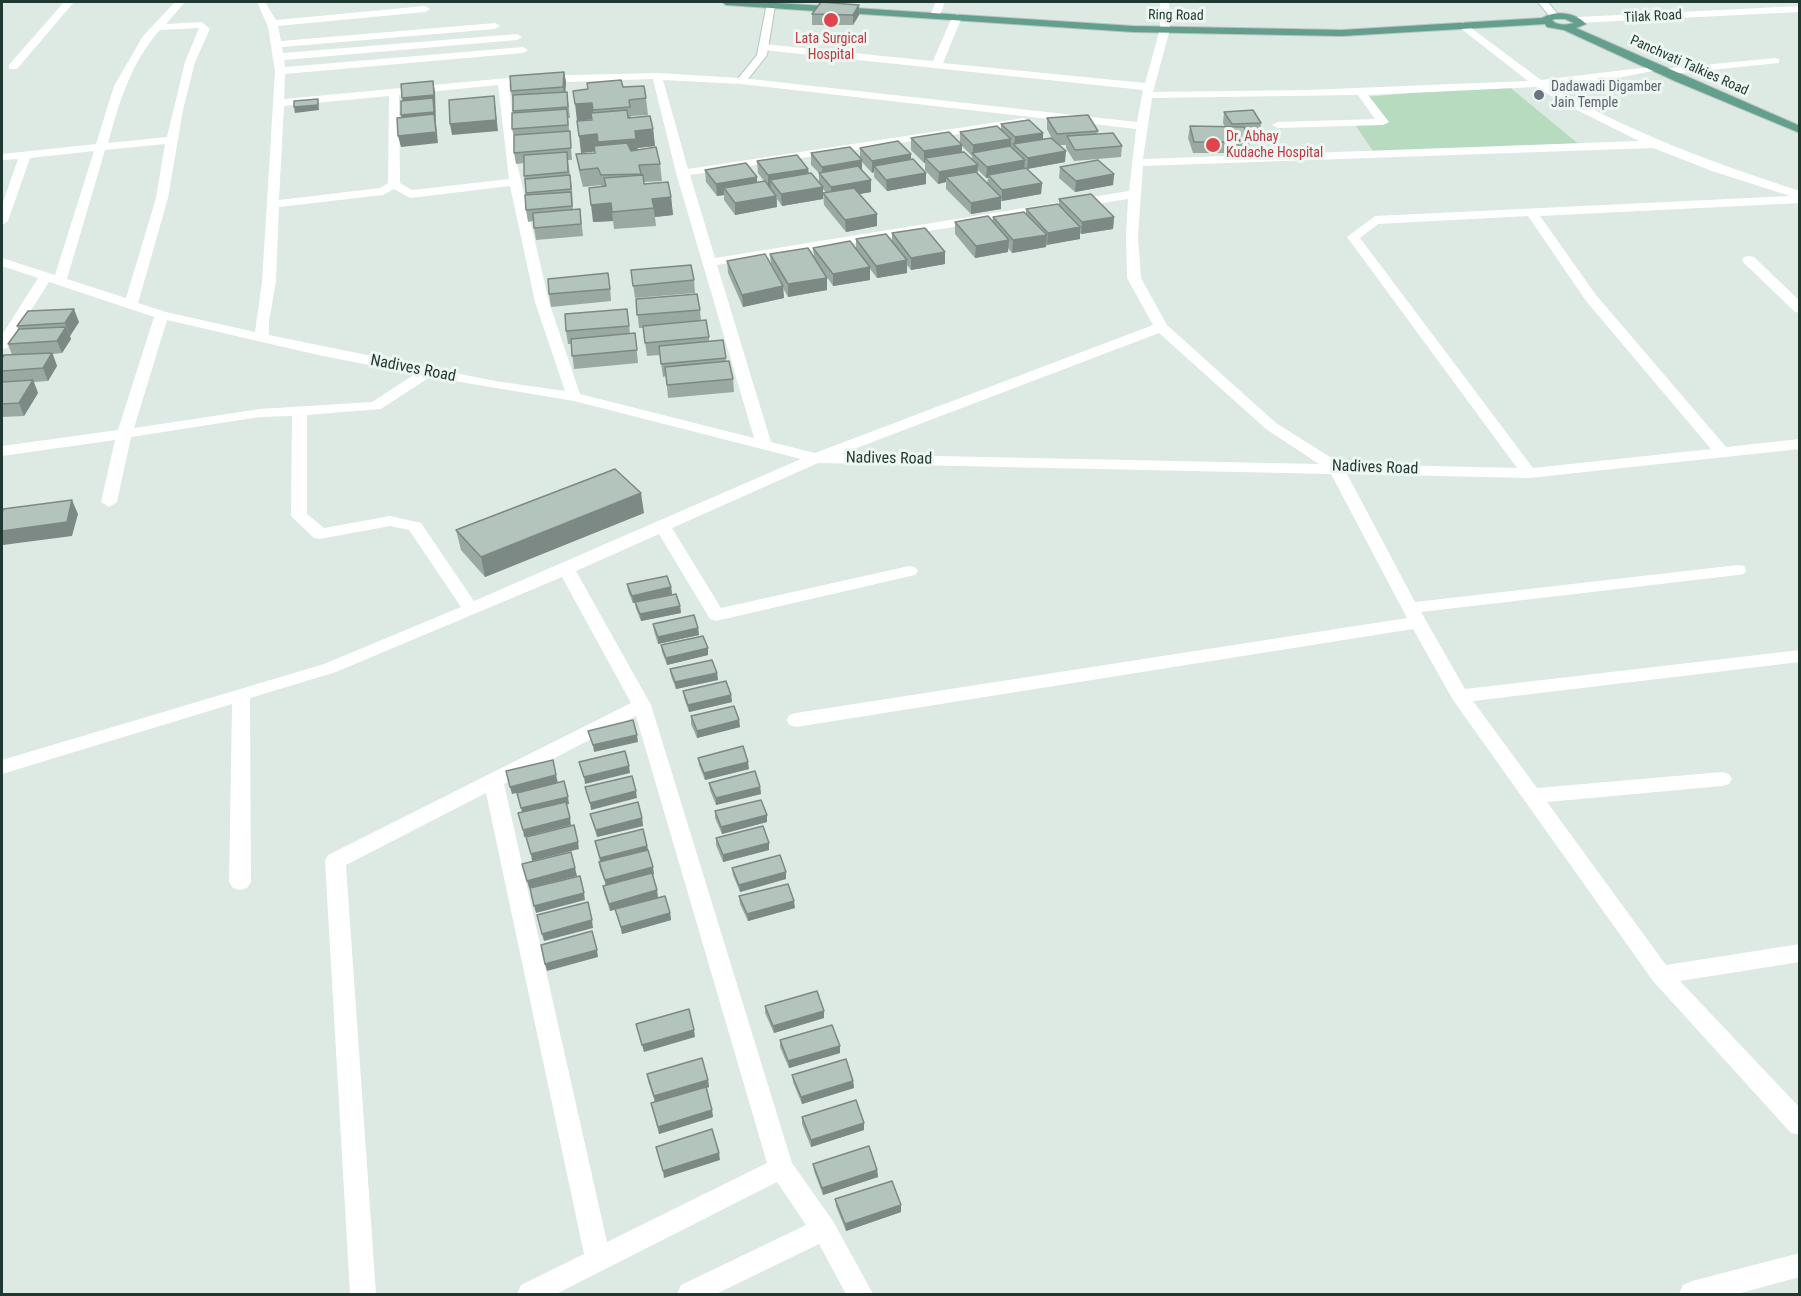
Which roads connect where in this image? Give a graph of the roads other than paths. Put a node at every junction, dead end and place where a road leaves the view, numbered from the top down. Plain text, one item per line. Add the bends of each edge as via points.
1 (69, 2) edge
2 (180, 2) edge
3 (261, 2) edge
4 (726, 2) edge
5 (940, 2) edge
6 (1164, 2) edge
7 (1544, 2) edge
8 (770, 5) junction
9 (425, 9) dead end
10 (1800, 9) edge
11 (935, 15) junction
12 (957, 16) junction
13 (1550, 19) junction
14 (1578, 20) junction
15 (273, 23) junction
16 (1463, 25) junction
17 (495, 26) dead end
18 (157, 27) junction
19 (1567, 28) junction
20 (1165, 29) junction
21 (517, 37) dead end
22 (278, 44) junction
23 (763, 47) junction
24 (523, 50) dead end
25 (278, 57) junction
26 (1775, 61) dead end
27 (937, 65) junction
28 (13, 66) dead end
29 (1658, 70) junction
30 (280, 71) junction
31 (657, 76) junction
32 (503, 81) junction
33 (741, 81) junction
34 (1539, 84) junction
35 (1148, 91) junction
36 (1360, 91) junction
37 (394, 92) junction
38 (279, 103) junction
39 (1055, 116) junction
40 (1278, 125) dead end
41 (1142, 126) junction
42 (1800, 130) edge
43 (173, 140) junction
44 (1654, 144) junction
45 (99, 146) junction
46 (25, 155) junction
47 (2, 158) edge
48 (1137, 163) junction
49 (682, 173) junction
50 (516, 182) junction
51 (394, 184) junction
52 (1135, 194) junction
53 (1800, 197) edge
54 (274, 204) junction
55 (1532, 213) junction
56 (2, 221) edge
57 (1749, 260) dead end
58 (2, 262) edge
59 (711, 262) junction
60 (45, 277) junction
61 (60, 282) junction
62 (131, 303) junction
63 (1800, 309) edge
64 (162, 315) junction
65 (1161, 327) junction
66 (262, 337) junction
67 (2, 345) edge
68 (428, 372) junction
69 (574, 397) junction
70 (300, 410) junction
71 (124, 434) junction
72 (1800, 444) edge
73 (764, 445) junction
74 (2, 451) edge
75 (1722, 452) junction
76 (816, 458) junction
77 (1335, 467) junction
78 (1529, 473) junction
79 (109, 502) dead end
80 (662, 526) junction
81 (566, 569) junction
82 (1738, 570) dead end
83 (909, 571) dead end
84 (471, 609) junction
85 (1414, 615) junction
86 (1800, 656) edge
87 (240, 695) junction
88 (1460, 696) junction
89 (642, 705) junction
90 (796, 720) dead end
91 (2, 767) edge
92 (1722, 778) dead end
93 (493, 781) junction
94 (1533, 796) junction
95 (240, 882) dead end
96 (1800, 953) edge
97 (1661, 975) junction
98 (1800, 1125) edge
99 (781, 1168) junction
100 (824, 1229) junction
101 (598, 1261) junction
102 (1800, 1265) edge
103 (363, 1294) edge
104 (531, 1294) edge
105 (690, 1294) edge
106 (860, 1294) edge
107 (1692, 1294) edge

1 - 28 street
2 - 18 street
3 - 15 street
4 - 8 main road
5 - 11 street
6 - 20 street
7 - 13 street
8 - 11 main road, Ring Road
8 - 23 street
9 - 15 street
10 - 14 street, Tilak Road
11 - 12 main road, Ring Road
12 - 20 main road, Ring Road
12 - 27 street
13 - 14 main road
13 - 16 main road, Ring Road
13 - 19 main road, Panchvati Talkies Road via 1555,26
14 - 19 main road via 1580,26
15 - 22 street
16 - 20 main road, Ring Road via 1342,33
16 - 34 street
17 - 22 street
18 - 43 street via 202,25 206,29 190,62
18 - 45 street via 119,86
19 - 29 main road, Panchvati Talkies Road
20 - 35 street
21 - 25 street
22 - 25 street
23 - 27 street
23 - 33 street via 762,55
24 - 30 street
25 - 30 street
26 - 29 street
27 - 35 street
29 - 34 street
29 - 42 main road, Panchvati Talkies Road
30 - 38 street
31 - 32 street
31 - 33 street
31 - 49 street
32 - 37 street
32 - 50 street
33 - 39 street
34 - 36 street
34 - 44 street
35 - 36 street
35 - 41 street
36 - 40 street via 1383,122
37 - 38 street
37 - 51 street
38 - 54 street
39 - 41 street
39 - 49 street
41 - 48 street
43 - 45 street
43 - 62 street via 162,198
44 - 48 street
44 - 53 street
45 - 46 street
45 - 61 street
46 - 47 street
46 - 56 street
48 - 52 street
49 - 59 street
50 - 51 street via 410,194
50 - 69 street via 542,302
51 - 54 street via 383,191
52 - 59 street
52 - 65 street via 1134,278
53 - 55 street
54 - 66 street
55 - 75 street via 1591,298
55 - 78 street via 1375,220 1353,237
57 - 63 street
58 - 60 street, Nadives Road
59 - 73 street
60 - 61 street, Nadives Road
60 - 67 street
61 - 62 street, Nadives Road
62 - 64 street, Nadives Road
64 - 66 street, Nadives Road
64 - 71 street
65 - 76 street
65 - 77 street via 1271,426
66 - 68 street, Nadives Road
68 - 69 street, Nadives Road
68 - 70 street via 376,406
69 - 73 street, Nadives Road
70 - 71 street
70 - 84 street via 299,515 320,534 390,521 415,526
71 - 74 street
71 - 79 street
72 - 75 street, Nadives Road
73 - 76 street, Nadives Road
75 - 78 street, Nadives Road
76 - 77 street, Nadives Road
76 - 80 street
77 - 78 street, Nadives Road
77 - 85 street
80 - 81 street
80 - 83 street via 716,615
81 - 84 street
81 - 89 street
82 - 85 street
84 - 87 street via 330,668
85 - 88 street
85 - 90 street
86 - 88 street
87 - 91 street
87 - 95 street
88 - 94 street
89 - 93 street
89 - 99 street
92 - 94 street
93 - 101 street
93 - 103 street via 335,861
94 - 97 street
96 - 97 street
97 - 98 street
99 - 100 street
99 - 101 street
100 - 105 street
100 - 106 street
101 - 104 street
102 - 107 street

